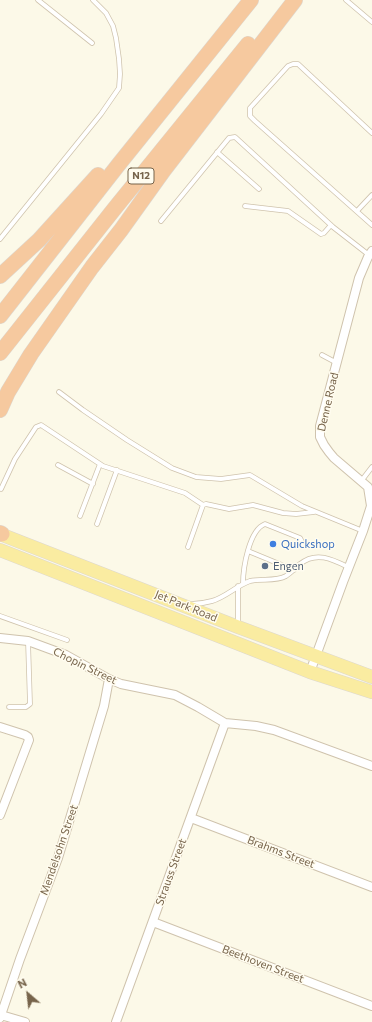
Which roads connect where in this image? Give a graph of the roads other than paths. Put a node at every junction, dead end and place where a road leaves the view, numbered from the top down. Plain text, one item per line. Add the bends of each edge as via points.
1 (38, 0) edge
2 (93, 0) edge
3 (247, 0) edge
4 (251, 0) edge
5 (284, 0) edge
6 (295, 0) edge
7 (346, 0) edge
8 (372, 22) edge
9 (92, 43) dead end
10 (372, 133) edge
11 (217, 152) junction
12 (259, 189) dead end
13 (372, 195) edge
14 (245, 206) dead end
15 (357, 211) junction
16 (161, 221) dead end
17 (331, 225) junction
18 (372, 225) edge
19 (0, 239) edge
20 (371, 253) edge
21 (0, 276) edge
22 (0, 316) edge
23 (0, 353) edge
24 (322, 356) dead end
25 (337, 363) junction
26 (59, 392) dead end
27 (0, 410) edge
28 (100, 464) junction
29 (58, 465) dead end
30 (372, 467) edge
31 (117, 470) junction
32 (362, 480) junction
33 (92, 484) junction
34 (370, 485) edge
35 (1, 489) edge
36 (203, 505) junction
37 (316, 511) junction
38 (80, 516) dead end
39 (96, 524) dead end
40 (363, 531) junction
41 (1, 534) edge
42 (302, 544) dead end
43 (188, 547) dead end
44 (0, 550) edge
45 (248, 551) junction
46 (348, 568) junction
47 (294, 570) junction
48 (243, 584) junction
49 (238, 586) junction
50 (183, 604) junction
51 (0, 616) edge
52 (238, 627) junction
53 (0, 638) edge
54 (67, 640) dead end
55 (28, 641) junction
56 (315, 656) junction
57 (310, 672) junction
58 (372, 677) edge
59 (109, 679) junction
60 (372, 692) edge
61 (9, 707) dead end
62 (225, 723) junction
63 (0, 727) edge
64 (372, 766) edge
65 (0, 815) edge
66 (191, 818) junction
67 (372, 887) edge
68 (154, 922) junction
69 (372, 1006) edge
70 (1, 1017) edge
71 (25, 1022) edge
72 (116, 1022) edge

1 - 9 lane
2 - 19 lane via 106,13 113,26 119,59 119,88
3 - 21 highway via 76,200 39,240
4 - 22 highway, N12
5 - 23 highway, N12
6 - 27 highway via 92,267 31,354
7 - 8 lane
10 - 15 lane via 298,64 288,66 250,108 250,116
11 - 12 lane
11 - 16 lane
11 - 17 lane via 229,138 235,137
13 - 15 lane
14 - 17 lane via 288,211 320,234
15 - 18 lane
17 - 20 lane
20 - 25 street, Denne Road via 359,278
24 - 25 lane
25 - 32 street, Denne Road via 320,426 320,437 334,458
26 - 37 lane via 172,468 196,477 221,479 250,475
28 - 31 lane
28 - 33 lane
28 - 35 lane via 38,426 15,459
29 - 33 lane
30 - 32 lane
31 - 36 lane via 185,493
31 - 39 lane
32 - 34 street, Denne Road
33 - 38 lane
34 - 40 street, Denne Road via 371,506
36 - 37 lane via 229,509 253,505 296,514
36 - 43 lane
37 - 40 lane
40 - 46 street, Denne Road
41 - 50 main road, Jet Park Road
42 - 45 lane via 300,538 265,524 256,530
44 - 57 main road, Jet Park Road
45 - 47 lane
45 - 48 lane
46 - 47 lane via 333,559 316,557 304,561
46 - 56 street, Denne Road
47 - 48 lane via 279,578
48 - 49 lane
49 - 50 lane via 213,601
49 - 52 lane
50 - 52 main road, Jet Park Road
51 - 54 lane
52 - 56 main road, Jet Park Road
53 - 55 street, Chopin Street
55 - 59 street, Chopin Street via 66,655
55 - 61 lane via 30,704 26,707
56 - 57 street, Denne Road
56 - 58 main road, Jet Park Road
57 - 60 main road, Jet Park Road
59 - 62 street, Chopin Street via 121,684 175,695
59 - 70 street, Mendelsohn Street via 104,706 58,858
62 - 64 street, Chopin Street via 274,730
62 - 66 street, Strauss Street
63 - 65 street via 26,735 29,740
66 - 67 street, Brahms Street
66 - 68 street, Strauss Street
68 - 69 street, Beethoven Street
68 - 72 street, Strauss Street
70 - 71 street

